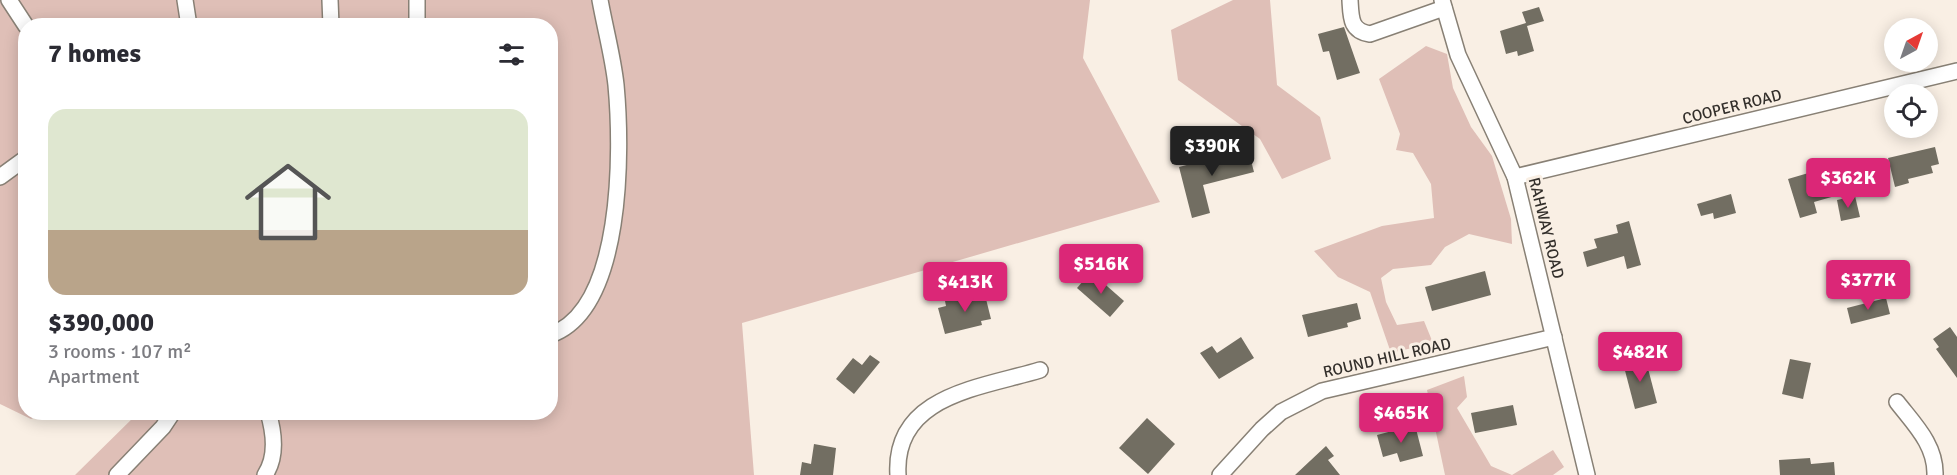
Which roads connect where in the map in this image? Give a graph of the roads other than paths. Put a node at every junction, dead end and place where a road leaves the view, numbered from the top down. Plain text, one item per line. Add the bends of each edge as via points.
1 (9, 0) edge
2 (185, 0) edge
3 (330, 0) edge
4 (417, 0) edge
5 (600, 0) edge
6 (1350, 0) edge
7 (1443, 4) edge
8 (21, 18) edge
9 (188, 18) edge
10 (331, 18) edge
11 (417, 18) edge
12 (1957, 71) edge
13 (18, 164) edge
14 (0, 177) edge
15 (1515, 177) junction
16 (558, 330) edge
17 (1554, 337) junction
18 (1040, 370) dead end
19 (1897, 402) dead end
20 (168, 420) edge
21 (271, 420) edge
22 (117, 475) edge
23 (265, 475) edge
24 (898, 475) edge
25 (1220, 475) edge
26 (1587, 475) edge
27 (1935, 475) edge

1 - 8 street
2 - 9 street
3 - 10 street
4 - 11 street
5 - 16 street via 616,85 619,185 595,295 578,318
6 - 7 street via 1354,27 1370,34
7 - 15 street, RAHWAY ROAD via 1458,55
12 - 15 street, COOPER ROAD
13 - 14 street
15 - 17 street, RAHWAY ROAD
17 - 25 street, ROUND HILL ROAD via 1322,391 1281,412
17 - 26 street, RAHWAY ROAD
18 - 24 street via 947,399 921,412 899,448
19 - 27 street via 1927,441
20 - 22 street
21 - 23 street via 274,431 270,467

